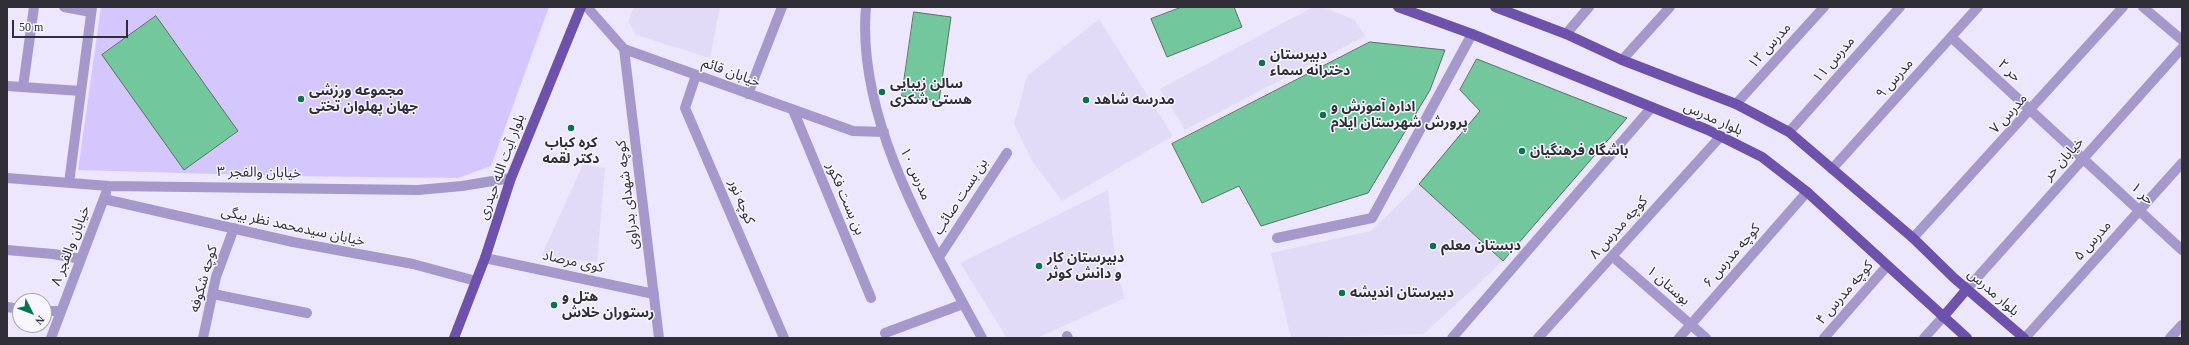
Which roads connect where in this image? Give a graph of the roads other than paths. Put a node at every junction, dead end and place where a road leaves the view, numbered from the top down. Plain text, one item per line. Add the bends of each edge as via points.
1 (34, 7) edge
2 (64, 7) edge
3 (581, 7) edge
4 (587, 7) edge
5 (782, 7) edge
6 (866, 7) edge
7 (1398, 7) edge
8 (1495, 7) edge
9 (1589, 7) edge
10 (1670, 7) edge
11 (1824, 7) edge
12 (1900, 7) edge
13 (1978, 7) edge
14 (2123, 7) edge
15 (2143, 7) edge
16 (92, 9) edge
17 (1513, 10) edge
18 (1472, 34) junction
19 (1566, 34) junction
20 (1951, 37) junction
21 (2182, 40) edge
22 (2182, 48) edge
23 (624, 49) junction
24 (1622, 60) junction
25 (696, 75) junction
26 (7, 86) edge
27 (23, 87) junction
28 (81, 91) junction
29 (748, 94) junction
30 (1736, 104) junction
31 (1652, 107) junction
32 (793, 110) junction
33 (2031, 110) junction
34 (884, 132) junction
35 (1789, 132) junction
36 (1721, 136) junction
37 (1007, 153) dead end
38 (2083, 159) junction
39 (2182, 163) edge
40 (1832, 169) junction
41 (7, 178) edge
42 (511, 178) junction
43 (69, 183) junction
44 (109, 186) junction
45 (1807, 192) junction
46 (104, 199) junction
47 (2139, 210) junction
48 (234, 228) junction
49 (1277, 238) dead end
50 (1913, 238) junction
51 (7, 250) edge
52 (2182, 250) edge
53 (1612, 256) junction
54 (939, 257) junction
55 (485, 258) junction
56 (81, 259) junction
57 (1887, 266) junction
58 (476, 281) junction
59 (1967, 289) junction
60 (213, 294) junction
61 (654, 294) junction
62 (871, 298) dead end
63 (963, 304) junction
64 (52, 311) edge
65 (61, 312) junction
66 (307, 313) dead end
67 (1943, 316) junction
68 (1690, 324) junction
69 (2182, 325) edge
70 (885, 333) dead end
71 (51, 338) edge
72 (203, 338) edge
73 (454, 338) edge
74 (659, 338) edge
75 (784, 338) edge
76 (982, 338) edge
77 (1452, 338) edge
78 (1538, 338) edge
79 (1678, 338) edge
80 (1706, 338) edge
81 (1824, 338) edge
82 (1924, 338) edge
83 (1967, 338) edge
84 (2024, 338) edge
85 (2170, 338) edge

1 - 27 street
2 - 16 street
3 - 42 main road, بلوار آیت الله حیدری
4 - 23 street, خیابان قائم
5 - 29 street
6 - 34 street, مدرس ۱۰ via 867,60
7 - 18 main road, بلوار مدرس
8 - 17 main road, بلوار مدرس
9 - 19 street
10 - 24 street
11 - 30 street, مدرس ۱۲
12 - 35 street, مدرس ۱۱
13 - 20 street, مدرس ۹
14 - 33 street, مدرس ۷
15 - 21 street
16 - 28 street
17 - 19 main road, بلوار مدرس
18 - 31 main road, بلوار مدرس
18 - 49 street via 1372,218
19 - 24 main road, بلوار مدرس
20 - 33 street, حر ۲
20 - 40 street, مدرس ۹
22 - 38 street, خیابان حر
23 - 25 street, خیابان قائم
23 - 61 street, کوچه شهدای بدراوی
24 - 30 main road, بلوار مدرس
25 - 29 street, خیابان قائم
25 - 75 street, کوچه نور via 685,108
26 - 27 street
27 - 28 street
28 - 43 street
29 - 32 street, خیابان قائم
30 - 35 main road, بلوار مدرس
31 - 36 main road, بلوار مدرس
31 - 77 street
32 - 34 street, خیابان قائم via 853,131
32 - 62 street, بن بست فکور
33 - 38 street, حر ۲
33 - 50 street, مدرس ۷
34 - 54 street, مدرس ۱۰ via 890,154
35 - 40 main road, بلوار مدرس
36 - 45 main road, بلوار مدرس via 1762,157
36 - 53 street, کوچه مدرس ۸
37 - 54 street, بن بست صائب
38 - 47 street, حر ۱
38 - 59 street, خیابان حر
39 - 47 street, مدرس ۵
40 - 50 main road, بلوار مدرس
41 - 43 street, خیابان والفجر ۳
42 - 44 street, خیابان والفجر ۳ via 418,190
42 - 55 main road, بلوار آیت الله حیدری
43 - 44 street, خیابان والفجر ۳
44 - 46 street, خیابان والفجر ۸
45 - 57 main road, بلوار مدرس
45 - 68 street, کوچه مدرس ۶
46 - 48 street, خیابان سیدمحمد نظر بیگی
46 - 56 street, خیابان والفجر ۸
47 - 52 street, حر ۱
47 - 84 street, مدرس ۵
48 - 58 street, خیابان سیدمحمد نظر بیگی via 351,254 413,264
48 - 60 street, کوچه شکوفه via 216,277
50 - 59 main road, بلوار مدرس
51 - 56 street
53 - 68 street, بوستان ۱
53 - 78 street, کوچه مدرس ۸
54 - 63 street, مدرس ۱۰
55 - 58 main road, بلوار آیت الله حیدری
55 - 61 street, کوی مرصاد
56 - 65 street, خیابان والفجر ۸
57 - 67 main road, بلوار مدرس
57 - 81 street, کوچه مدرس ۴
58 - 73 main road, بلوار آیت الله حیدری
59 - 67 main road
59 - 84 main road, بلوار مدرس
60 - 66 street
60 - 72 street, کوچه شکوفه
61 - 74 street, کوچه شهدای بدراوی
63 - 70 street
63 - 76 street, مدرس ۱۰
64 - 65 street
65 - 71 street, خیابان والفجر ۸
67 - 82 street
67 - 83 main road, بلوار مدرس
68 - 79 street, کوچه مدرس ۶
68 - 80 street, بوستان ۱
69 - 85 street

